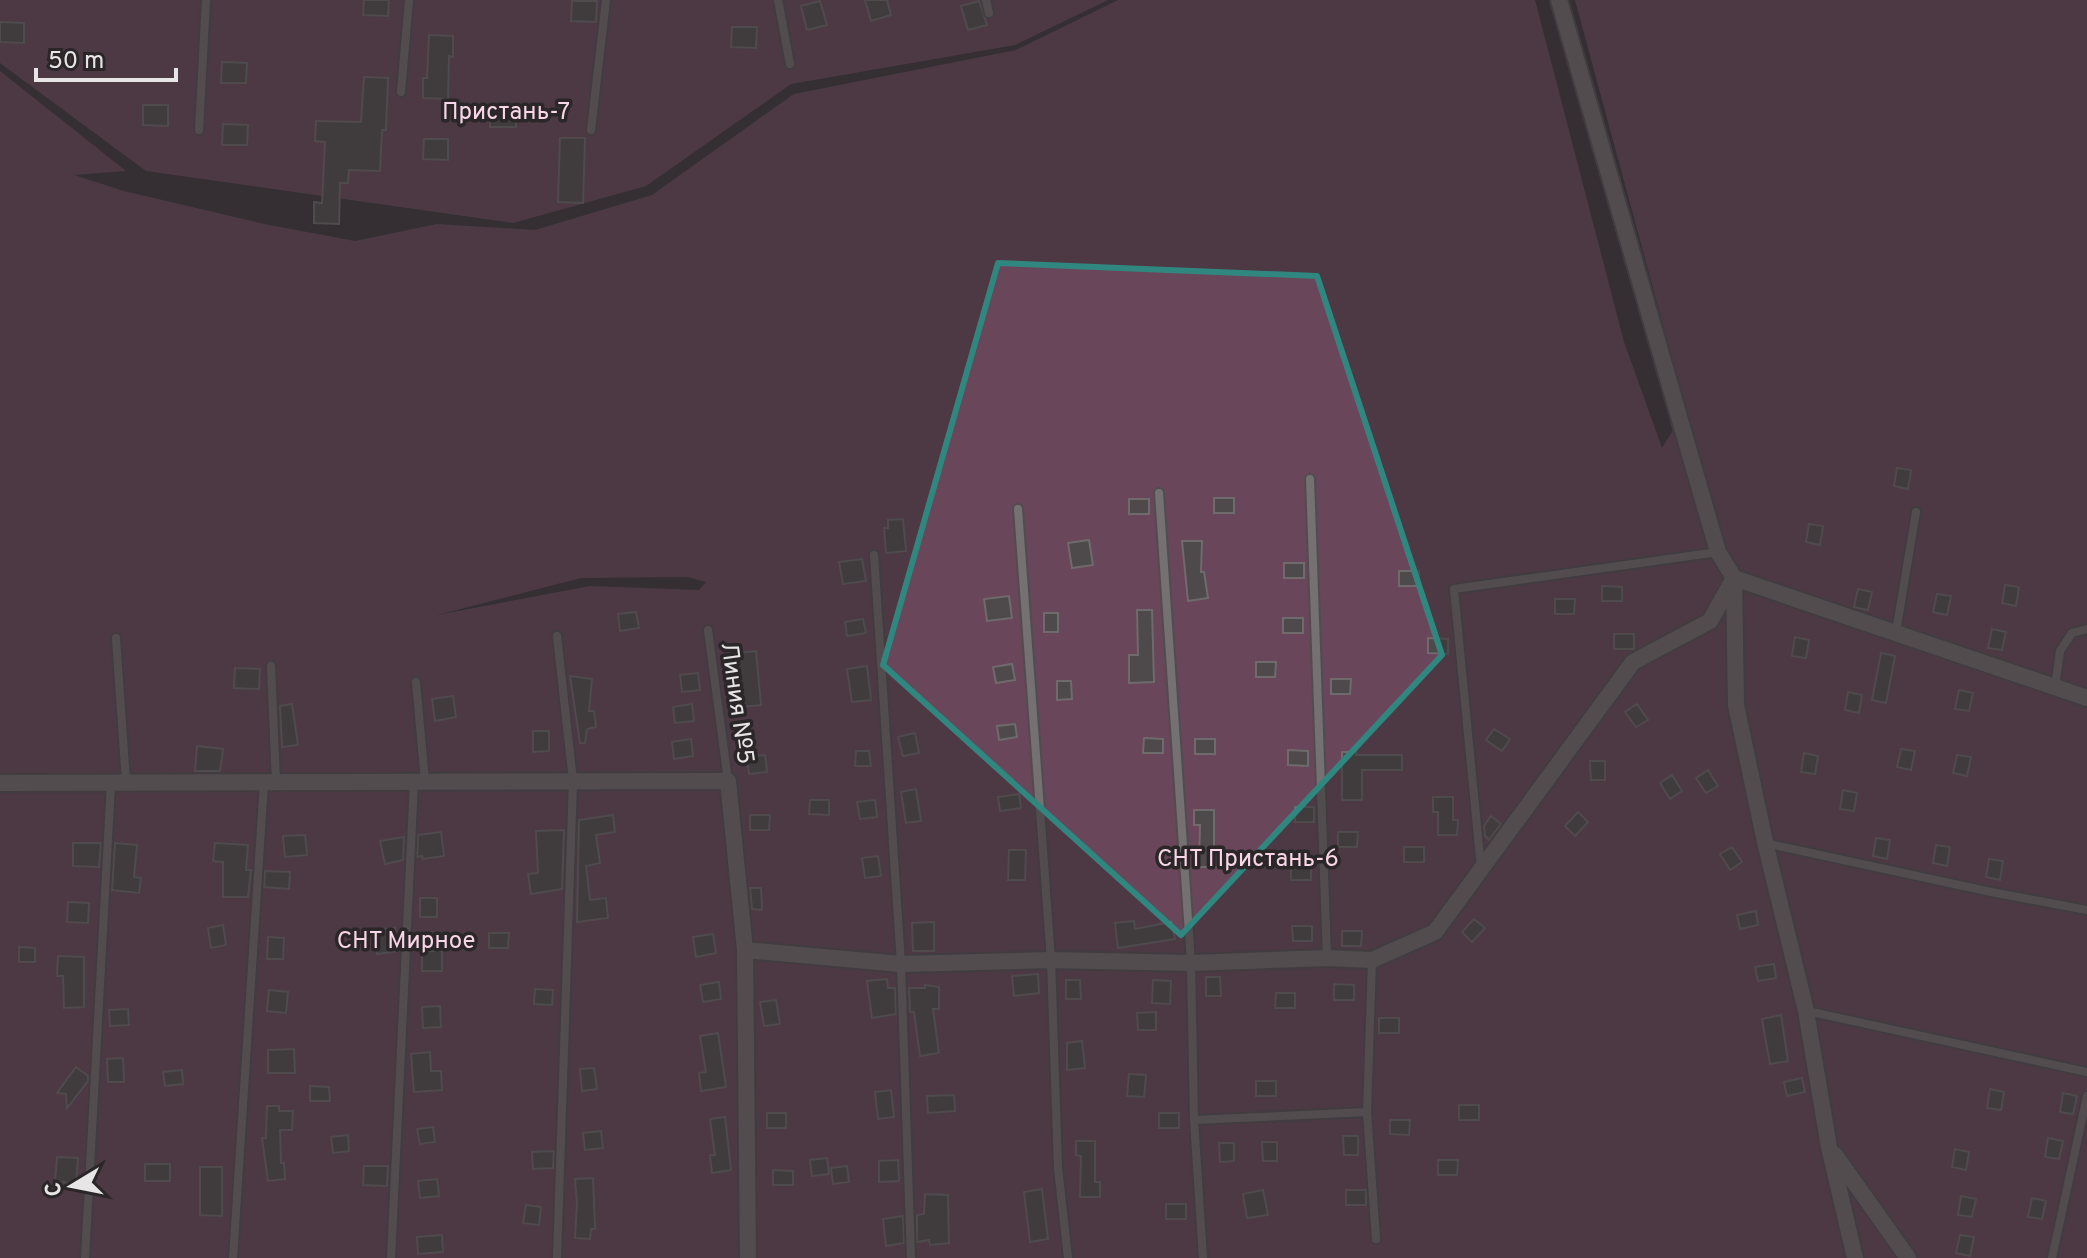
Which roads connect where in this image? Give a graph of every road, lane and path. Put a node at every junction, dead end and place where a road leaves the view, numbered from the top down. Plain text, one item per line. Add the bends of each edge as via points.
1 (206, 0) edge
2 (409, 0) edge
3 (606, 0) edge
4 (778, 0) edge
5 (986, 0) edge
6 (1559, 0) edge
7 (989, 13) dead end
8 (790, 64) dead end
9 (401, 92) dead end
10 (199, 130) dead end
11 (591, 130) dead end
12 (1310, 479) dead end
13 (1159, 493) dead end
14 (1018, 509) dead end
15 (1916, 512) dead end
16 (1718, 552) junction
17 (874, 555) dead end
18 (1734, 578) junction
19 (2087, 629) edge
20 (708, 630) dead end
21 (1896, 632) junction
22 (557, 636) dead end
23 (116, 638) dead end
24 (271, 666) dead end
25 (416, 682) dead end
26 (2055, 687) junction
27 (2087, 698) edge
28 (573, 781) junction
29 (728, 781) junction
30 (270, 782) junction
31 (420, 782) junction
32 (0, 783) edge
33 (119, 783) junction
34 (1765, 842) junction
35 (1481, 870) junction
36 (2087, 910) edge
37 (745, 950) junction
38 (1327, 958) junction
39 (1051, 960) junction
40 (1372, 960) junction
41 (1191, 963) junction
42 (901, 964) junction
43 (1806, 1011) junction
44 (2087, 1072) edge
45 (2087, 1096) edge
46 (1367, 1112) junction
47 (1194, 1120) junction
48 (1829, 1147) junction
49 (1376, 1239) dead end
50 (85, 1258) edge
51 (233, 1258) edge
52 (391, 1258) edge
53 (557, 1258) edge
54 (748, 1258) edge
55 (911, 1258) edge
56 (1068, 1258) edge
57 (1203, 1258) edge
58 (1855, 1258) edge
59 (1908, 1258) edge
60 (2052, 1258) edge

1 - 10 lane
2 - 9 lane
3 - 11 lane
4 - 8 lane
5 - 7 lane
6 - 16 street
12 - 38 lane
13 - 41 lane
14 - 39 lane
15 - 21 lane
16 - 18 street
16 - 35 lane via 1454,589
17 - 42 lane
18 - 21 street
18 - 34 street via 1736,705
18 - 35 street via 1710,621 1633,662
19 - 26 lane via 2072,633 2060,651
20 - 29 lane, Линия №5
21 - 26 street
22 - 28 lane
23 - 33 lane
24 - 30 lane
25 - 31 lane
26 - 27 street
28 - 29 street
28 - 31 street
28 - 53 lane
29 - 37 street
30 - 31 street
30 - 33 street
30 - 51 lane
31 - 52 lane
32 - 33 street
33 - 50 lane
34 - 36 lane
34 - 43 street
35 - 40 street via 1435,932
37 - 42 street
37 - 54 street
38 - 40 street
38 - 41 street
39 - 41 street
39 - 42 street
39 - 56 lane via 1058,1168
40 - 46 lane
41 - 47 lane
42 - 55 lane
43 - 44 lane
43 - 48 street
45 - 60 lane
46 - 47 lane
46 - 49 lane
47 - 57 lane
48 - 58 street
48 - 59 street

